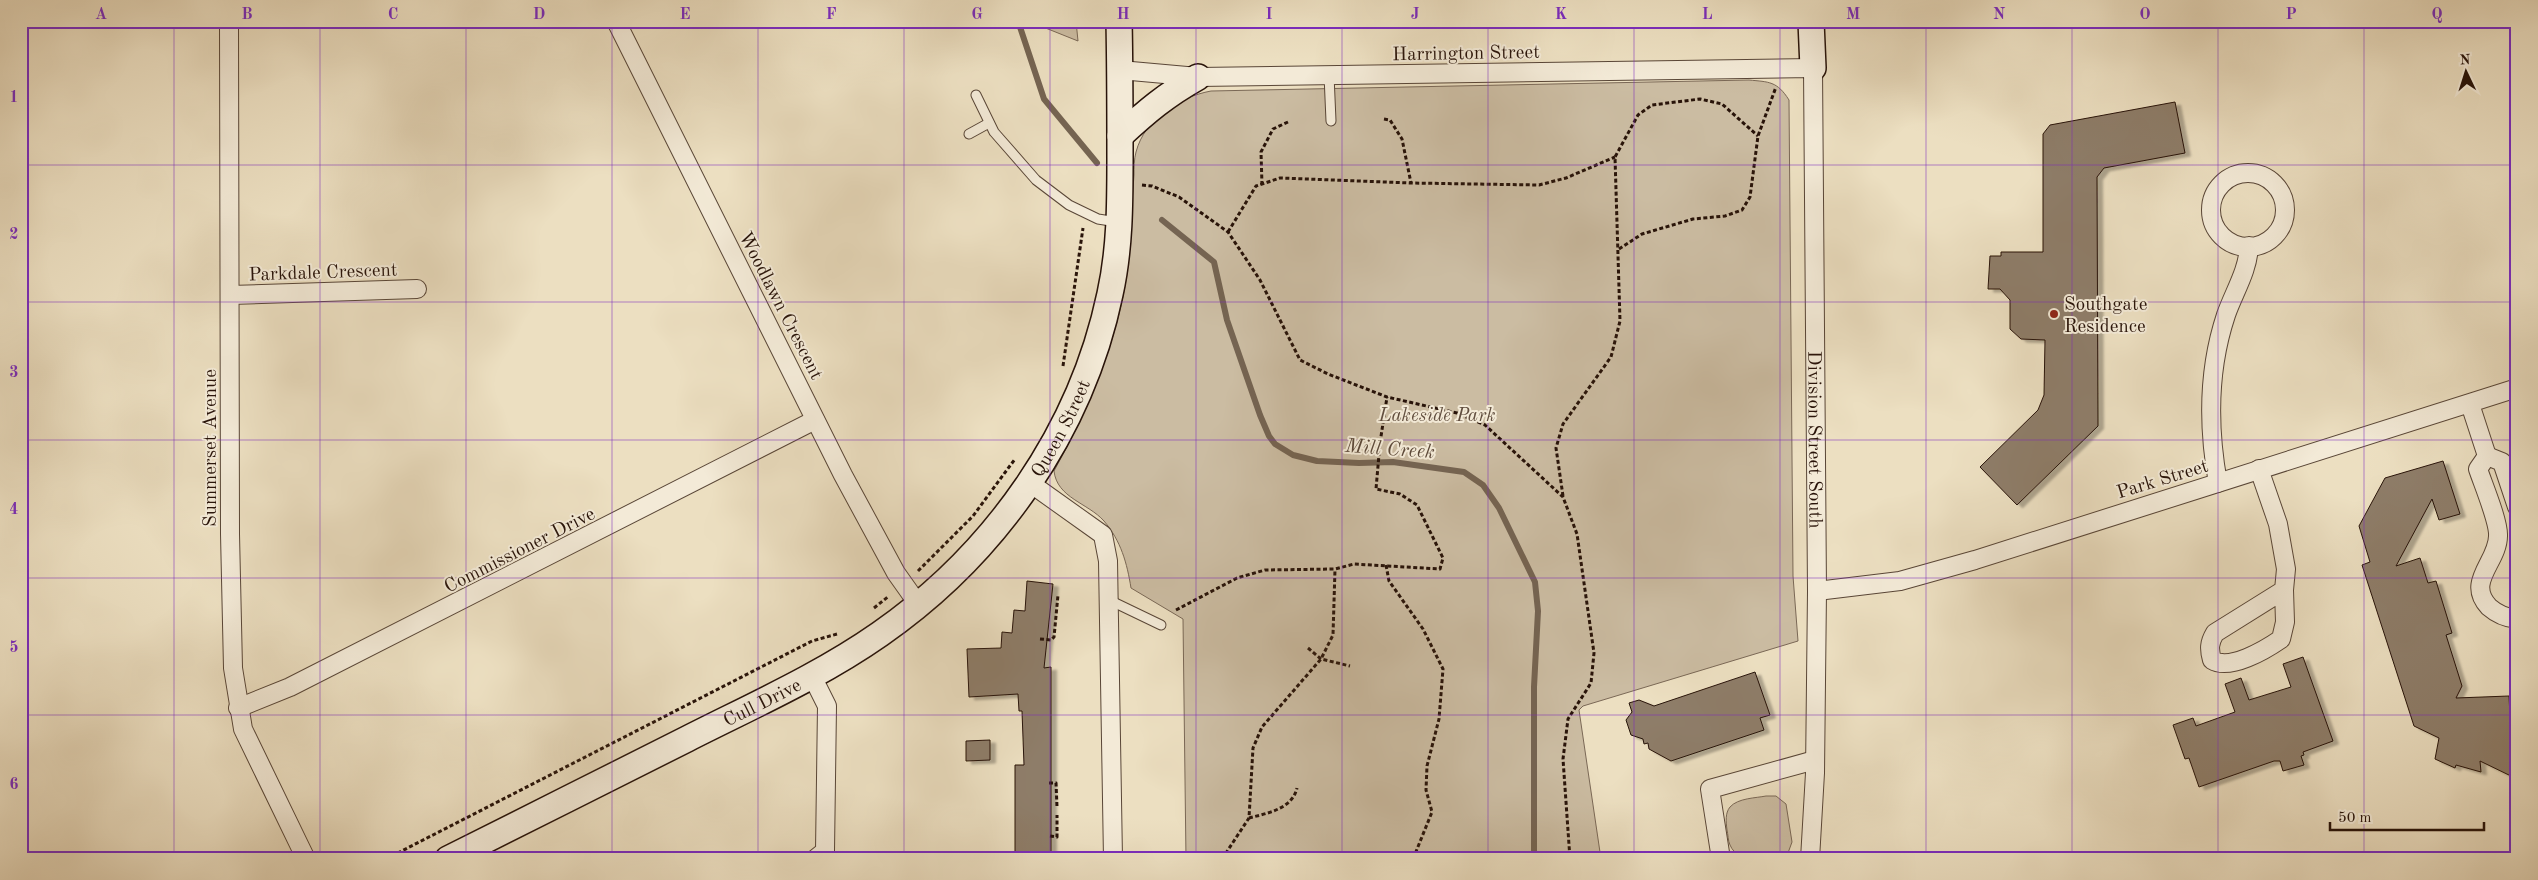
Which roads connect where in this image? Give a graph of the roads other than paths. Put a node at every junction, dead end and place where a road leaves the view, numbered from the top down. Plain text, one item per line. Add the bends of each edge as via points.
1 (229, 21) edge
2 (616, 21) edge
3 (1119, 21) edge
4 (1811, 21) edge
5 (1813, 68) junction
6 (1120, 70) junction
7 (1329, 75) junction
8 (1198, 77) junction
9 (976, 95) dead end
10 (1331, 121) dead end
11 (989, 122) junction
12 (970, 134) dead end
13 (1120, 136) junction
14 (1120, 223) junction
15 (2249, 246) junction
16 (417, 289) dead end
17 (230, 294) junction
18 (2517, 388) edge
19 (2470, 404) junction
20 (815, 420) junction
21 (2487, 456) junction
22 (2259, 469) junction
23 (1030, 483) junction
24 (2218, 483) junction
25 (2517, 507) edge
26 (2284, 590) junction
27 (1817, 591) junction
28 (1108, 600) junction
29 (918, 604) junction
30 (2517, 619) edge
31 (1161, 625) dead end
32 (812, 676) junction
33 (238, 708) junction
34 (1815, 760) junction
35 (306, 859) edge
36 (448, 859) edge
37 (815, 859) edge
38 (1113, 859) edge
39 (1721, 859) edge
40 (1810, 859) edge

1 - 17 street, Summerset Avenue
2 - 20 street, Woodlawn Crescent
3 - 6 street, Queen Street
4 - 5 street, Division Street South
5 - 7 street, Harrington Street
5 - 27 street, Division Street South
6 - 8 street, Harrington Street
6 - 13 street, Queen Street
7 - 8 street, Harrington Street
7 - 10 lane
8 - 13 street via 1151,106
9 - 11 lane
11 - 12 lane
11 - 14 lane via 1036,180 1084,212 1098,219
13 - 14 street, Queen Street
14 - 23 street, Queen Street via 1110,293 1094,355 1064,423
15 - 15 street via 2268,241 2279,231 2285,218 2285,203 2280,190 2270,179 2256,173 2228,178 2217,188 2212,202 2211,216 2216,230 2227,240
15 - 24 street via 2248,263 2226,316 2212,388 2212,438
16 - 17 street, Parkdale Crescent
17 - 33 street, Summerset Avenue via 231,630
18 - 19 street, Park Street
19 - 21 street
19 - 22 street, Park Street
20 - 29 street, Woodlawn Crescent via 884,552
20 - 33 street, Commissioner Drive via 290,687
21 - 25 street via 2502,462
21 - 30 street via 2478,469 2499,535 2479,589 2484,601 2494,611
22 - 24 street, Park Street
22 - 26 street via 2278,524 2286,569
23 - 28 street, Queen Street via 1103,535 1108,561
23 - 29 street, Cull Drive via 986,541
24 - 27 street, Park Street via 1900,581
26 - 26 street via 2215,633 2210,641 2212,660 2217,663 2240,659 2256,654 2281,639 2285,622
27 - 34 street, Division Street South
28 - 31 lane
28 - 38 street, Queen Street
29 - 32 street, Cull Drive via 880,634
32 - 36 street, Cull Drive
32 - 37 street via 827,706 825,851
33 - 35 street, Summerset Avenue via 243,729 260,767
34 - 39 street via 1710,789
34 - 40 street, Division Street South

